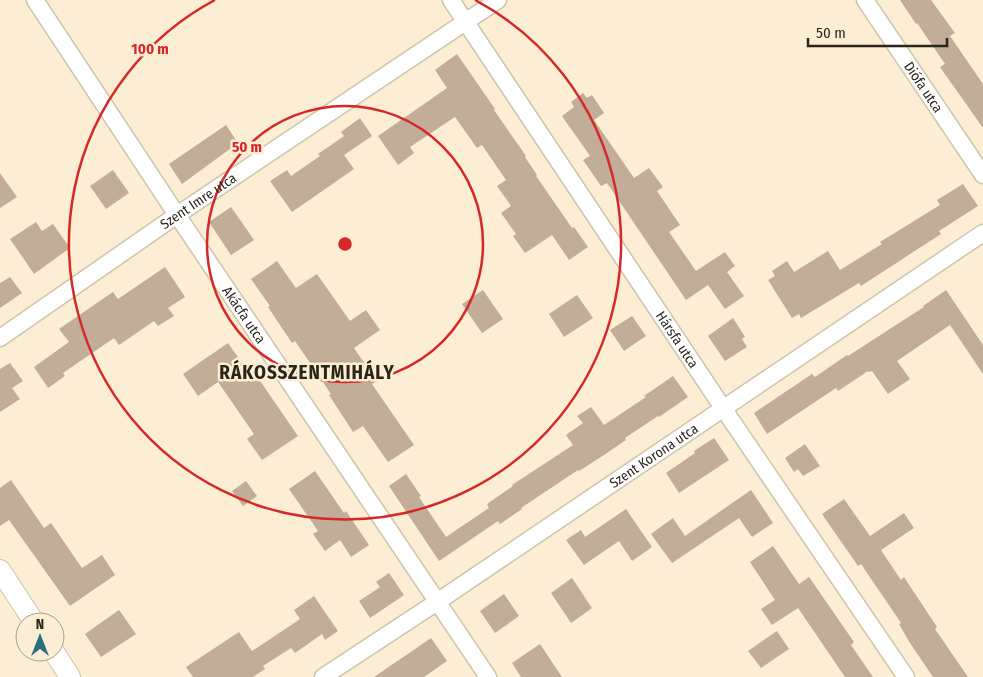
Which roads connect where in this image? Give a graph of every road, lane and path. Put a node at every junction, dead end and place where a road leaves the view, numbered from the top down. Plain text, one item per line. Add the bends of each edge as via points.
1 (35, 0) edge
2 (451, 0) edge
3 (498, 0) edge
4 (865, 0) edge
5 (466, 22) junction
6 (983, 175) edge
7 (177, 216) junction
8 (983, 233) edge
9 (0, 338) edge
10 (723, 408) junction
11 (0, 570) edge
12 (437, 602) junction
13 (27, 612) edge
14 (60, 662) edge
15 (70, 677) edge
16 (323, 677) edge
17 (488, 677) edge
18 (906, 677) edge

1 - 7 street, Akácfa utca
2 - 5 street, Hársfa utca
3 - 5 street, Szent Imre utca
4 - 6 street, Diófa utca
5 - 7 street, Szent Imre utca
5 - 10 street, Hársfa utca
7 - 9 street, Szent Imre utca
7 - 12 street, Akácfa utca
8 - 10 street, Szent Korona utca
10 - 12 street, Szent Korona utca
10 - 18 street, Hársfa utca
11 - 13 street
12 - 16 street, Szent Korona utca
12 - 17 street, Akácfa utca
14 - 15 street

